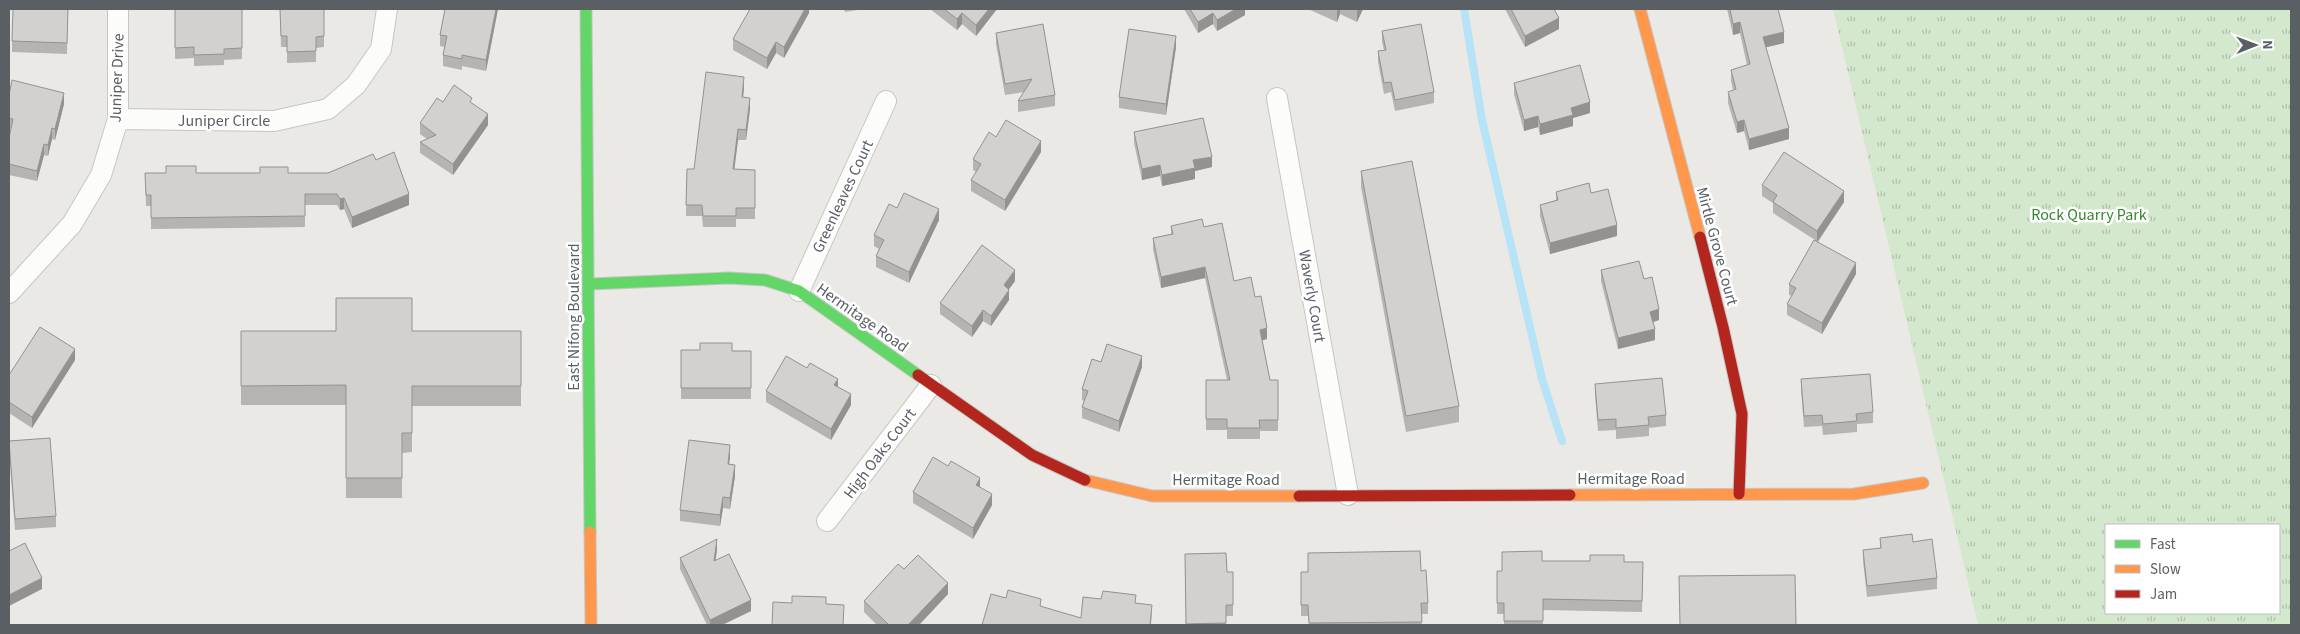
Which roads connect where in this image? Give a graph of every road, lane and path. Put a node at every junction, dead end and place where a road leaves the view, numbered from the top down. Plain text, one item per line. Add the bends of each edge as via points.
1 (118, 9) edge
2 (387, 9) edge
3 (586, 9) edge
4 (1640, 9) edge
5 (1277, 98) dead end
6 (886, 101) dead end
7 (118, 119) junction
8 (590, 284) junction
9 (799, 292) junction
10 (9, 293) edge
11 (931, 385) junction
12 (1924, 483) dead end
13 (1739, 494) junction
14 (1348, 495) junction
15 (827, 521) dead end
16 (591, 625) edge

1 - 7 street, Juniper Drive
2 - 7 street, Juniper Circle via 381,49 356,84 328,109 274,121
3 - 8 street, East Nifong Boulevard
4 - 13 street, Mirtle Grove Court via 1723,327 1742,414
5 - 14 street, Waverly Court
6 - 9 street, Greenleaves Court
7 - 10 street, Juniper Drive via 101,175 72,224
8 - 9 street, Hermitage Road via 729,278 765,280
8 - 16 street, East Nifong Boulevard
9 - 11 street, Hermitage Road
11 - 14 street, Hermitage Road via 1032,455 1087,481 1152,496
11 - 15 street, High Oaks Court
12 - 13 street, Hermitage Road via 1854,494
13 - 14 street, Hermitage Road

